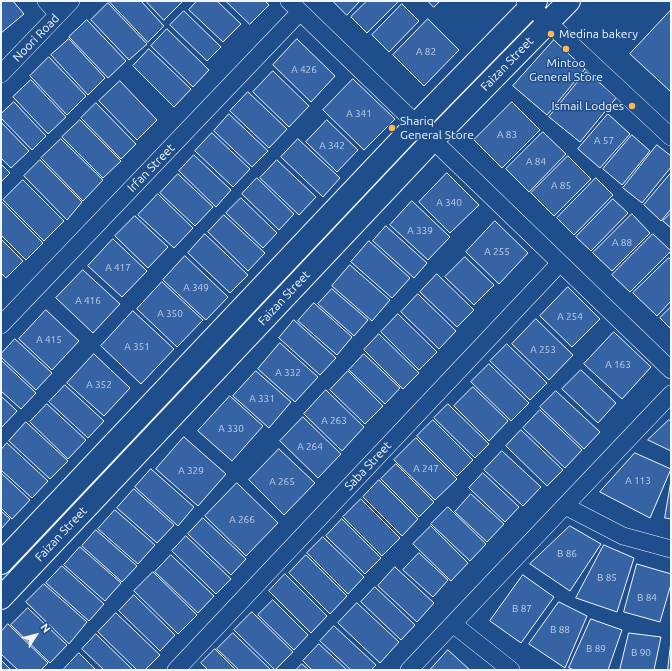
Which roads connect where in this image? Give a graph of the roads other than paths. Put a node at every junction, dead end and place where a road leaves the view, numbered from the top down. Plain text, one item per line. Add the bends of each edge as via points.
1 (46, 1) edge
2 (71, 1) edge
3 (569, 1) edge
4 (531, 3) edge
5 (295, 6) edge
6 (58, 15) junction
7 (547, 23) junction
8 (1, 74) edge
9 (416, 124) junction
10 (671, 137) edge
11 (433, 140) junction
12 (560, 263) junction
13 (1, 325) edge
14 (671, 370) edge
15 (671, 394) edge
16 (565, 506) junction
17 (671, 549) edge
18 (1, 563) edge
19 (1, 598) edge
20 (453, 624) junction
21 (176, 670) edge
22 (409, 670) edge
23 (511, 670) edge

1 - 6 street
2 - 6 street, Noori Road
3 - 7 street, Faizan Street
4 - 7 street
4 - 9 street, Faizan Street
5 - 9 street
5 - 13 street, Irfan Street
6 - 8 street, Noori Road
7 - 10 street
7 - 11 street, Faizan Street
9 - 11 street
9 - 18 street, Faizan Street
11 - 12 street
11 - 19 street, Faizan Street
12 - 14 street
12 - 21 street, Saba Street
15 - 16 street
16 - 17 street via 623,536
16 - 20 street
20 - 22 street
20 - 23 street

